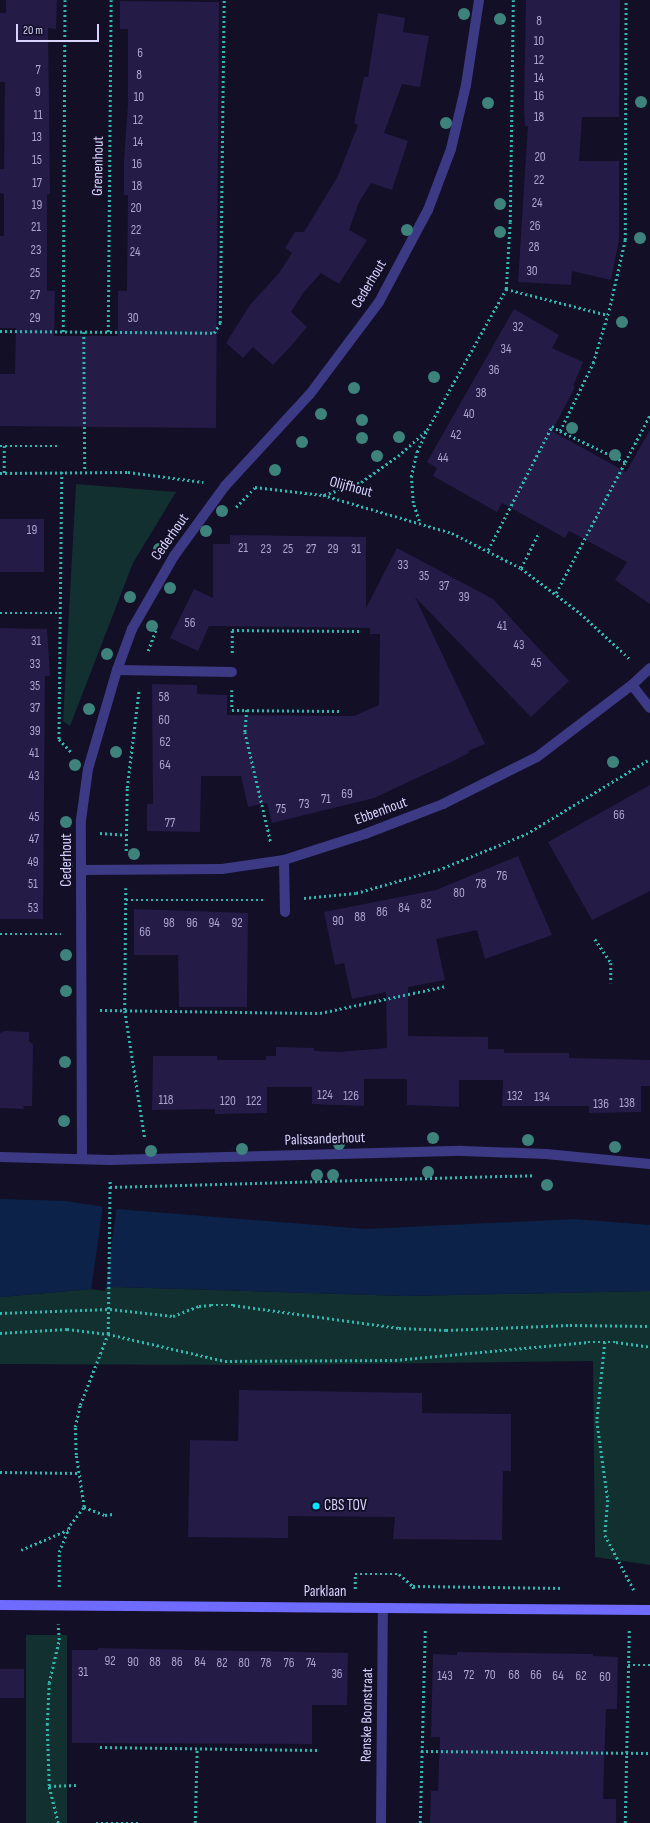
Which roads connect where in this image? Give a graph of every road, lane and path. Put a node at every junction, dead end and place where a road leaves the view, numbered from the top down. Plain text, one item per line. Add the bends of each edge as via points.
1 (65, 0) edge
2 (111, 0) edge
3 (224, 0) edge
4 (479, 0) edge
5 (513, 0) edge
6 (626, 0) edge
7 (506, 289) junction
8 (608, 315) junction
9 (0, 331) edge
10 (63, 332) junction
11 (84, 332) junction
12 (108, 332) junction
13 (650, 415) edge
14 (427, 430) junction
15 (560, 431) junction
16 (0, 446) edge
17 (4, 446) junction
18 (57, 446) dead end
19 (625, 462) junction
20 (84, 471) junction
21 (62, 472) junction
22 (4, 473) junction
23 (0, 474) edge
24 (225, 486) junction
25 (255, 487) junction
26 (324, 495) junction
27 (234, 509) dead end
28 (418, 521) junction
29 (539, 532) dead end
30 (488, 550) junction
31 (521, 568) junction
32 (556, 593) junction
33 (0, 613) edge
34 (60, 613) junction
35 (159, 623) dead end
36 (362, 631) dead end
37 (117, 670) junction
38 (142, 670) junction
39 (232, 672) junction
40 (649, 672) edge
41 (632, 685) junction
42 (650, 708) edge
43 (247, 710) junction
44 (339, 711) dead end
45 (650, 759) edge
46 (88, 769) junction
47 (82, 831) junction
48 (126, 835) junction
49 (280, 861) junction
50 (82, 870) junction
51 (126, 870) junction
52 (126, 900) junction
53 (285, 900) junction
54 (285, 912) dead end
55 (0, 934) edge
56 (82, 934) junction
57 (595, 939) dead end
58 (611, 983) dead end
59 (446, 986) dead end
60 (82, 1009) junction
61 (125, 1011) junction
62 (0, 1157) edge
63 (82, 1158) junction
64 (148, 1160) junction
65 (650, 1164) edge
66 (537, 1175) dead end
67 (110, 1187) dead end
68 (110, 1201) dead end
69 (110, 1309) junction
70 (0, 1313) edge
71 (650, 1326) edge
72 (0, 1333) edge
73 (108, 1334) junction
74 (605, 1342) junction
75 (650, 1347) edge
76 (0, 1472) edge
77 (79, 1473) junction
78 (84, 1507) junction
79 (113, 1514) dead end
80 (68, 1530) junction
81 (21, 1550) dead end
82 (413, 1586) dead end
83 (0, 1605) edge
84 (58, 1606) junction
85 (355, 1607) junction
86 (384, 1608) junction
87 (426, 1608) junction
88 (633, 1610) junction
89 (650, 1610) edge
90 (628, 1665) junction
91 (650, 1665) edge
92 (100, 1747) dead end
93 (197, 1748) junction
94 (319, 1750) dead end
95 (421, 1751) junction
96 (650, 1753) edge
97 (626, 1754) junction
98 (76, 1785) dead end
99 (49, 1786) junction
100 (58, 1823) edge
101 (96, 1823) edge
102 (140, 1823) edge
103 (195, 1823) edge
104 (381, 1823) edge
105 (420, 1823) edge
106 (625, 1823) edge

1 - 10 path
2 - 12 path, Grenenhout
3 - 12 path via 220,323 214,333
4 - 24 street, Cederhout via 466,85 451,149 428,210 374,308 310,394
5 - 7 path via 510,222
6 - 8 path via 625,240
7 - 8 path
7 - 14 path
8 - 15 path via 593,363
9 - 10 path
10 - 11 path
11 - 12 path
11 - 20 path
13 - 19 path
14 - 26 path via 398,456 361,482
14 - 28 path via 417,452 411,477
15 - 19 path
15 - 30 path via 552,426
16 - 17 path
17 - 18 path
17 - 22 path
19 - 32 path
20 - 21 path, Olijfhout
20 - 24 path, Olijfhout via 128,472
21 - 22 path, Olijfhout
21 - 34 path
22 - 23 path, Olijfhout
24 - 25 path, Olijfhout
24 - 37 street, Cederhout via 174,556 148,598 132,629
25 - 26 path, Olijfhout
25 - 27 path
26 - 28 path, Olijfhout
28 - 30 path, Olijfhout
29 - 31 path
30 - 31 path, Olijfhout
31 - 32 path, Olijfhout
32 - 40 path, Olijfhout
33 - 34 path
34 - 46 path via 59,739
35 - 38 path
36 - 39 path via 232,630
37 - 38 street
37 - 46 street, Cederhout
38 - 39 street
38 - 48 path via 131,744
39 - 43 path via 232,710
40 - 41 street, Ebbenhout
41 - 42 street
41 - 49 street, Ebbenhout via 537,757 443,804
43 - 44 path
43 - 49 path via 245,732
45 - 53 path via 526,834 443,868 356,893
46 - 47 street, Cederhout
47 - 48 path
47 - 50 street, Cederhout
48 - 51 path
49 - 51 street, Ebbenhout via 222,869
49 - 53 street
50 - 51 street, Ebbenhout
50 - 56 street, Cederhout
51 - 52 path
52 - 53 path
52 - 61 path
53 - 54 street
55 - 56 path
56 - 60 street, Cederhout
57 - 58 path via 611,963
59 - 61 path via 320,1013
60 - 61 path
60 - 63 street, Cederhout
61 - 64 path
62 - 63 street, Palissanderhout
63 - 64 street, Palissanderhout
64 - 65 street, Palissanderhout via 462,1151 546,1154
66 - 67 path
68 - 69 path
69 - 70 path
69 - 71 path via 173,1316 199,1306 233,1305 344,1322 446,1330 570,1325
69 - 73 path
72 - 73 path via 67,1329
73 - 74 path via 225,1361 395,1360
73 - 77 path via 80,1405 76,1427
74 - 75 path
74 - 88 path via 597,1421 608,1500 605,1535 638,1597
76 - 77 path
77 - 78 path
78 - 79 path
78 - 80 path
80 - 81 path
80 - 84 path via 59,1552
82 - 85 path via 399,1574 355,1574
83 - 84 street, Parklaan
84 - 85 street, Parklaan
84 - 99 path via 59,1640 49,1683 47,1718
85 - 86 street, Parklaan
86 - 87 street, Parklaan
86 - 104 street, Renske Boonstraat
87 - 88 street, Parklaan
87 - 95 path
88 - 89 street, Parklaan
88 - 90 path
90 - 91 path
90 - 97 path
92 - 93 path
93 - 94 path
93 - 103 path
95 - 97 path
95 - 105 path
96 - 97 path
97 - 106 path
98 - 99 path
99 - 100 path
101 - 102 path

